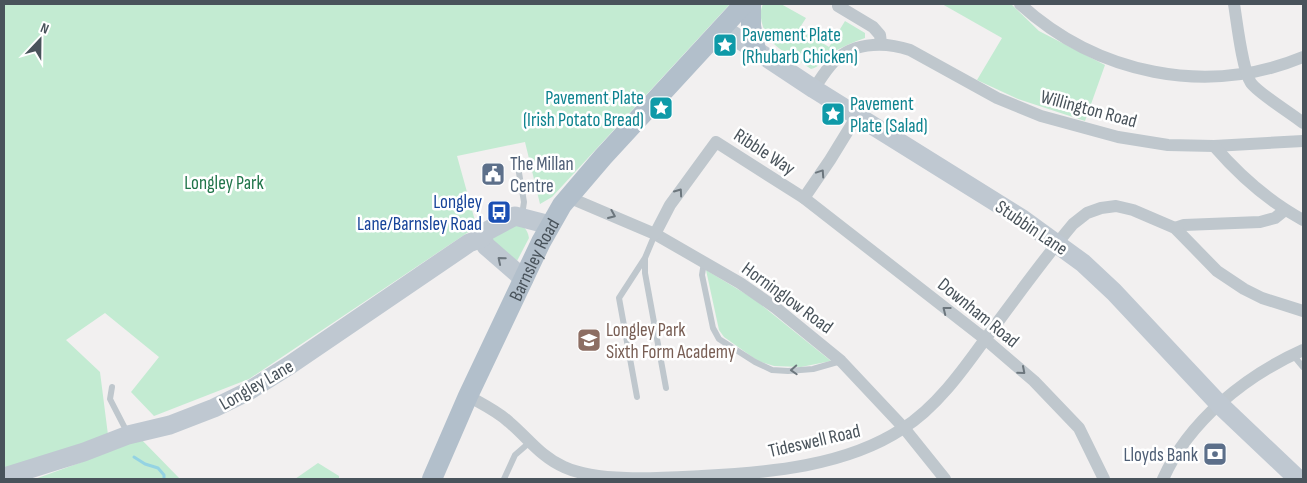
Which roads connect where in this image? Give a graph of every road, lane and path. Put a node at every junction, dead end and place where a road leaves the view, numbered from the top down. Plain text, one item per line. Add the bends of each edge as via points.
1 (744, 4) edge
2 (752, 4) edge
3 (1020, 4) edge
4 (1234, 4) edge
5 (838, 6) dead end
6 (722, 28) junction
7 (882, 44) junction
8 (756, 50) junction
9 (1303, 57) edge
10 (1246, 73) junction
11 (814, 89) junction
12 (857, 116) junction
13 (1303, 122) edge
14 (1303, 141) edge
15 (1214, 146) junction
16 (518, 167) dead end
17 (568, 197) junction
18 (804, 198) junction
19 (1285, 210) junction
20 (522, 217) junction
21 (1303, 220) edge
22 (550, 225) junction
23 (1174, 228) junction
24 (655, 234) junction
25 (482, 238) junction
26 (1057, 243) junction
27 (645, 258) junction
28 (704, 262) junction
29 (524, 279) junction
30 (1303, 310) edge
31 (985, 340) junction
32 (1298, 353) edge
33 (841, 362) junction
34 (1303, 367) edge
35 (112, 387) dead end
36 (666, 388) dead end
37 (468, 396) junction
38 (637, 397) dead end
39 (1220, 405) junction
40 (904, 428) junction
41 (128, 435) junction
42 (530, 442) junction
43 (771, 470) junction
44 (563, 473) edge
45 (4, 477) edge
46 (683, 478) edge
47 (432, 479) edge
48 (504, 479) edge
49 (783, 479) edge
50 (945, 479) edge
51 (1104, 479) edge
52 (1163, 479) edge
53 (1298, 479) edge

1 - 6 main road, Barnsley Road
2 - 8 main road via 751,26
3 - 10 street via 1074,44 1124,65 1179,76
4 - 10 street
5 - 7 street via 873,27
6 - 8 main road, Stubbin Lane
6 - 17 main road, Barnsley Road
7 - 11 street, Willington Road via 842,55 830,65
7 - 15 street, Willington Road via 910,50 997,98 1042,116 1118,137 1168,145
8 - 11 main road, Stubbin Lane
9 - 10 street
10 - 13 street via 1260,92
11 - 12 main road, Stubbin Lane
18 -> 12 street, Ribble Way
12 - 26 main road, Stubbin Lane
14 - 15 street, Willington Road
15 - 19 street via 1258,191
16 - 20 lane via 524,202
17 - 22 main road, Barnsley Road
17 -> 24 street, Horninglow Road
24 -> 18 street, Ribble Way via 670,205 716,142
31 -> 18 street, Downham Road
19 - 21 street
19 - 23 street via 1275,218 1260,222
20 - 22 main road
20 - 25 main road, Longley Lane via 509,218 485,232
22 - 29 main road, Barnsley Road
23 - 26 street, Tideswell Road via 1116,206 1087,213
23 - 30 street, Tideswell Road via 1230,281 1262,298
24 - 27 lane
24 - 28 street, Horninglow Road
29 -> 25 main road via 486,246
25 - 41 main road, Longley Lane via 469,243 247,392 170,425
26 - 31 street, Tideswell Road
26 - 39 main road, Stubbin Lane via 1114,292
27 - 36 lane via 644,273
27 - 38 lane via 619,298
28 - 33 street, Horninglow Road via 776,308
33 -> 28 lane via 813,369 772,370 719,339 702,275
29 - 37 main road, Barnsley Road
31 - 40 street, Tideswell Road via 935,401
31 -> 51 street, Downham Road via 1034,382 1079,428
32 - 34 lane
32 - 39 street via 1253,376
33 - 40 street, Horninglow Road
35 - 41 lane via 110,399
37 - 42 street, Tideswell Road via 497,412
37 - 47 main road, Barnsley Road
39 - 52 street via 1183,443
39 - 53 main road, Stubbin Lane
40 - 43 street, Tideswell Road via 861,450
40 - 50 street, Horninglow Road
41 - 45 main road, Longley Lane
42 - 44 street, Tideswell Road
42 - 48 lane via 515,455
43 - 46 street, Tideswell Road
43 - 49 street
44 - 46 street, Tideswell Road

